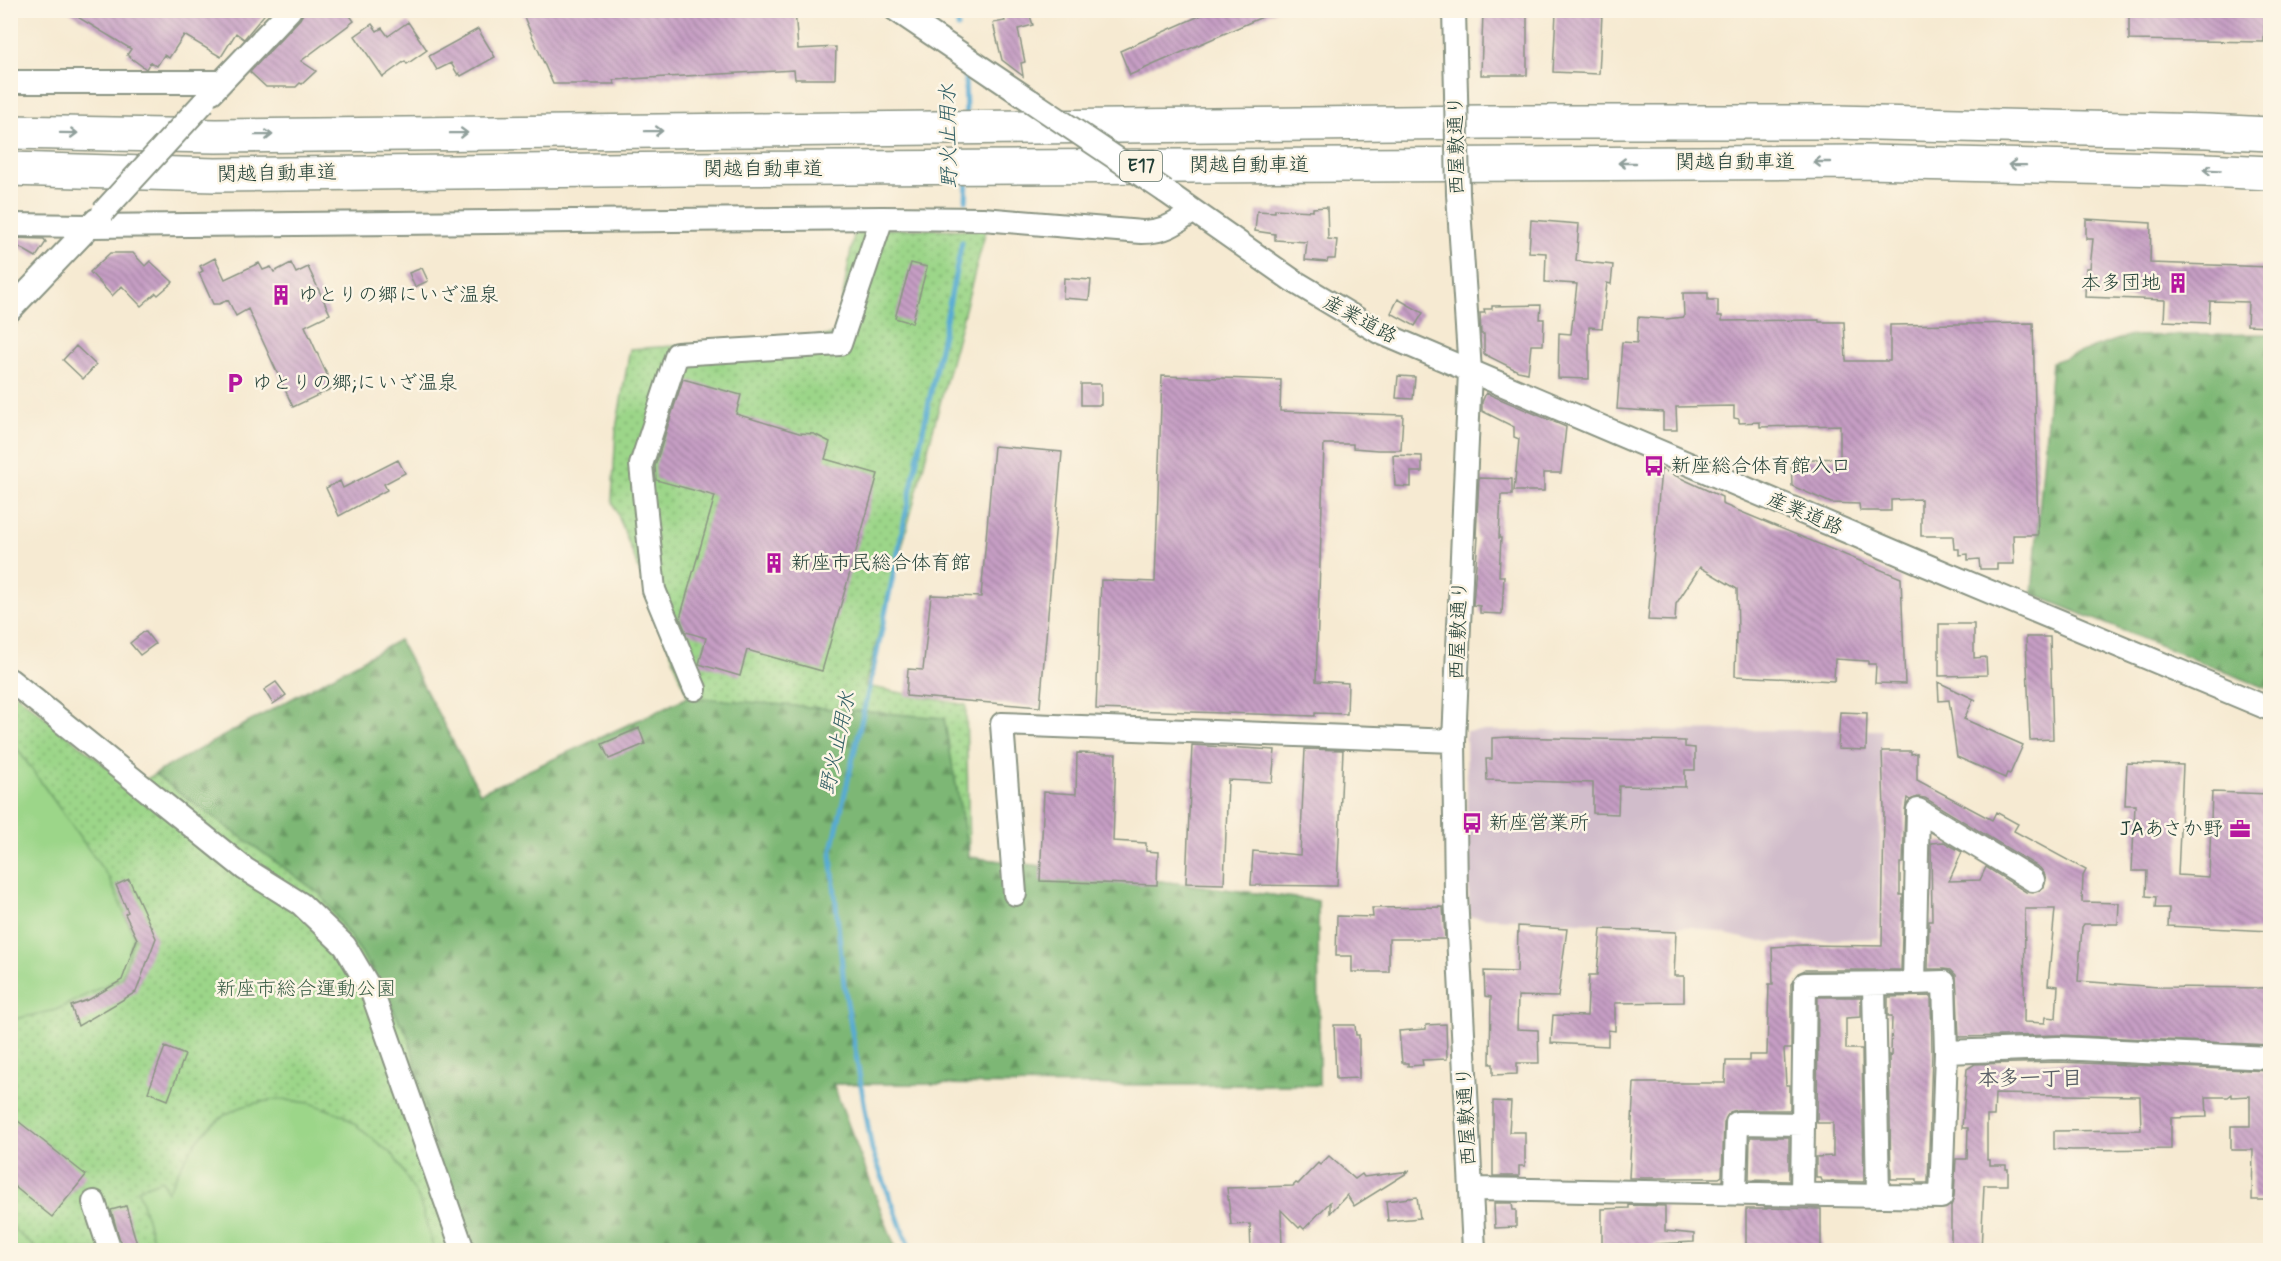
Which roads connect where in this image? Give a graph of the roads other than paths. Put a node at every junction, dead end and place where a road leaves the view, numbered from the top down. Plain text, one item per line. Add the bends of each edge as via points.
1 (290, 10) edge
2 (896, 10) edge
3 (1454, 10) edge
4 (10, 82) edge
5 (221, 82) junction
6 (10, 132) edge
7 (2271, 134) edge
8 (10, 169) edge
9 (2271, 173) edge
10 (1193, 211) junction
11 (882, 218) junction
12 (97, 219) junction
13 (10, 225) edge
14 (10, 310) edge
15 (1470, 370) junction
16 (10, 680) edge
17 (695, 689) dead end
18 (2271, 709) edge
19 (1454, 741) junction
20 (2033, 880) dead end
21 (1015, 894) dead end
22 (1914, 983) junction
23 (1874, 984) junction
24 (1946, 1052) junction
25 (2271, 1058) edge
26 (1803, 1124) junction
27 (1471, 1189) junction
28 (1735, 1192) junction
29 (1802, 1194) junction
30 (1878, 1196) junction
31 (94, 1202) dead end
32 (110, 1251) edge
33 (463, 1251) edge
34 (1474, 1251) edge

1 - 5 street
2 - 10 street, 産業道路, bridge
3 - 15 street, 西屋敷通り, bridge via 1458,194
4 - 5 street
5 - 12 street, bridge
6 -> 7 highway, 関越自動車道 / E17 via 216,136 1485,122 1836,122
9 -> 8 highway, 関越自動車道 / E17 via 1866,162 215,175
10 - 11 street via 1156,232 983,219
10 - 15 street, 産業道路 via 1327,303 1379,332
11 - 12 street
11 - 17 street via 840,344 677,354 641,465 654,590
12 - 13 street
12 - 14 street
15 - 18 street, 産業道路
15 - 19 street, 西屋敷通り
16 - 33 street via 245,869 301,904 345,946 372,992
19 - 21 street via 1002,724
19 - 27 street, 西屋敷通り via 1456,895
20 - 22 street via 1918,810
22 - 23 street
22 - 24 street via 1944,982
23 - 26 street via 1805,984
23 - 30 street
24 - 25 street via 2058,1048
24 - 30 street via 1941,1197
26 - 28 street via 1737,1123
26 - 29 street
27 - 28 street
27 - 34 street, 西屋敷通り
28 - 29 street
29 - 30 street
31 - 32 street

